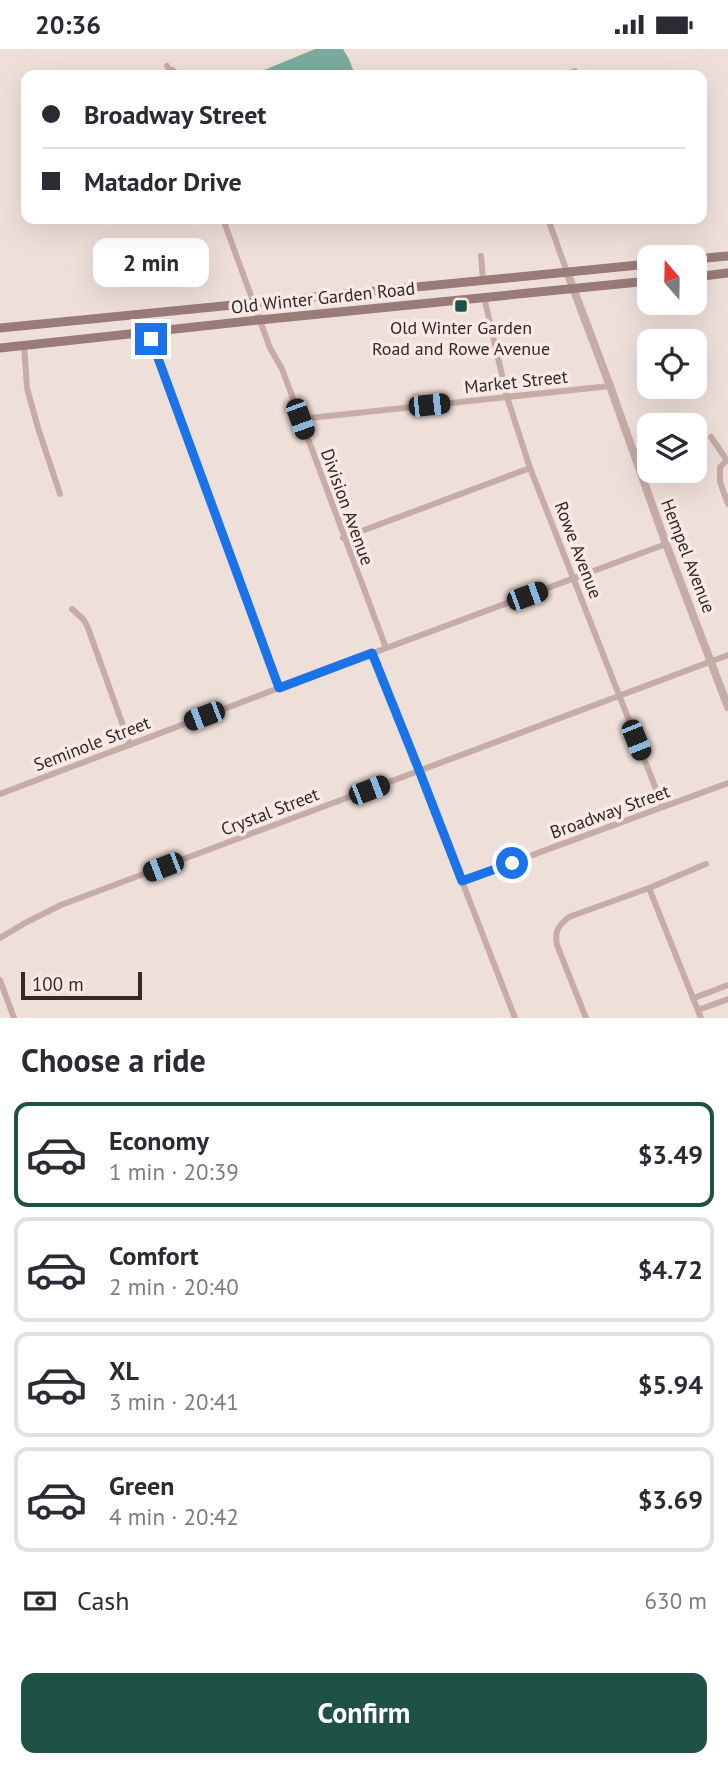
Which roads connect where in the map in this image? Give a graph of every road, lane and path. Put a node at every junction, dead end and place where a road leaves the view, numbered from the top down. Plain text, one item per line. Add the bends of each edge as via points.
1 (225, 224) edge
2 (550, 224) edge
3 (481, 256) dead end
4 (728, 256) edge
5 (707, 258) edge
6 (637, 265) edge
7 (567, 272) junction
8 (728, 274) edge
9 (707, 276) edge
10 (483, 280) junction
11 (637, 282) edge
12 (573, 288) junction
13 (484, 297) junction
14 (253, 303) junction
15 (259, 320) junction
16 (0, 328) edge
17 (149, 331) junction
18 (24, 345) junction
19 (0, 348) edge
20 (610, 386) junction
21 (507, 397) junction
22 (300, 419) junction
23 (711, 437) dead end
24 (727, 459) edge
25 (530, 468) junction
26 (60, 493) dead end
27 (728, 504) edge
28 (343, 538) junction
29 (666, 544) junction
30 (574, 579) junction
31 (72, 609) dead end
32 (386, 648) junction
33 (372, 653) junction
34 (728, 655) edge
35 (711, 661) junction
36 (279, 688) junction
37 (619, 695) junction
38 (728, 707) edge
39 (130, 745) junction
40 (419, 770) junction
41 (728, 783) edge
42 (0, 794) edge
43 (663, 807) junction
44 (706, 864) dead end
45 (462, 881) junction
46 (649, 888) junction
47 (0, 938) edge
48 (0, 980) edge
49 (728, 985) edge
50 (694, 998) junction
51 (728, 999) edge
52 (698, 1010) junction
53 (14, 1018) edge
54 (515, 1018) edge
55 (586, 1018) edge
56 (701, 1018) edge

1 - 14 street, Division Avenue
2 - 7 street, Hempel Avenue
3 - 10 street
4 - 5 main road
6 - 7 main road, Old Winter Garden Road
7 - 10 main road, Old Winter Garden Road
7 - 12 street, Hempel Avenue
8 - 9 main road
10 - 14 main road, Old Winter Garden Road
11 - 12 main road, Old Winter Garden Road
12 - 13 main road, Old Winter Garden Road
12 - 20 street, Hempel Avenue
13 - 15 main road, Old Winter Garden Road
13 - 21 street, Rowe Avenue
14 - 15 street, Division Avenue
14 - 16 main road, Old Winter Garden Road
15 - 17 main road, Old Winter Garden Road
15 - 22 street, Division Avenue
17 - 18 main road, Old Winter Garden Road
17 - 36 street
18 - 19 main road, Old Winter Garden Road
18 - 26 street via 27,388
20 - 21 street, Market Street
20 - 29 street, Hempel Avenue
21 - 22 street, Market Street
21 - 25 street, Rowe Avenue
22 - 28 street, Division Avenue
23 - 24 street
24 - 27 street via 720,467 720,482
25 - 28 street
25 - 30 street, Rowe Avenue
28 - 32 street, Division Avenue
29 - 30 street, Seminole Street
29 - 35 street, Hempel Avenue
30 - 32 street, Seminole Street
30 - 37 street, Rowe Avenue
31 - 39 street via 88,628
32 - 33 street, Seminole Street
33 - 36 street, Seminole Street
33 - 40 street
34 - 35 street, Crystal Street
35 - 37 street, Crystal Street
35 - 38 street, Hempel Avenue
36 - 39 street, Seminole Street
37 - 40 street, Crystal Street
37 - 43 street, Rowe Avenue
39 - 42 street, Seminole Street
40 - 45 street
40 - 47 street, Crystal Street via 61,905
41 - 43 street, Broadway Street
43 - 45 street, Broadway Street
44 - 46 street
45 - 54 street
46 - 50 street
46 - 55 street via 569,917 559,925 557,944
48 - 53 street
49 - 50 street
50 - 52 street
51 - 52 street
52 - 56 street

